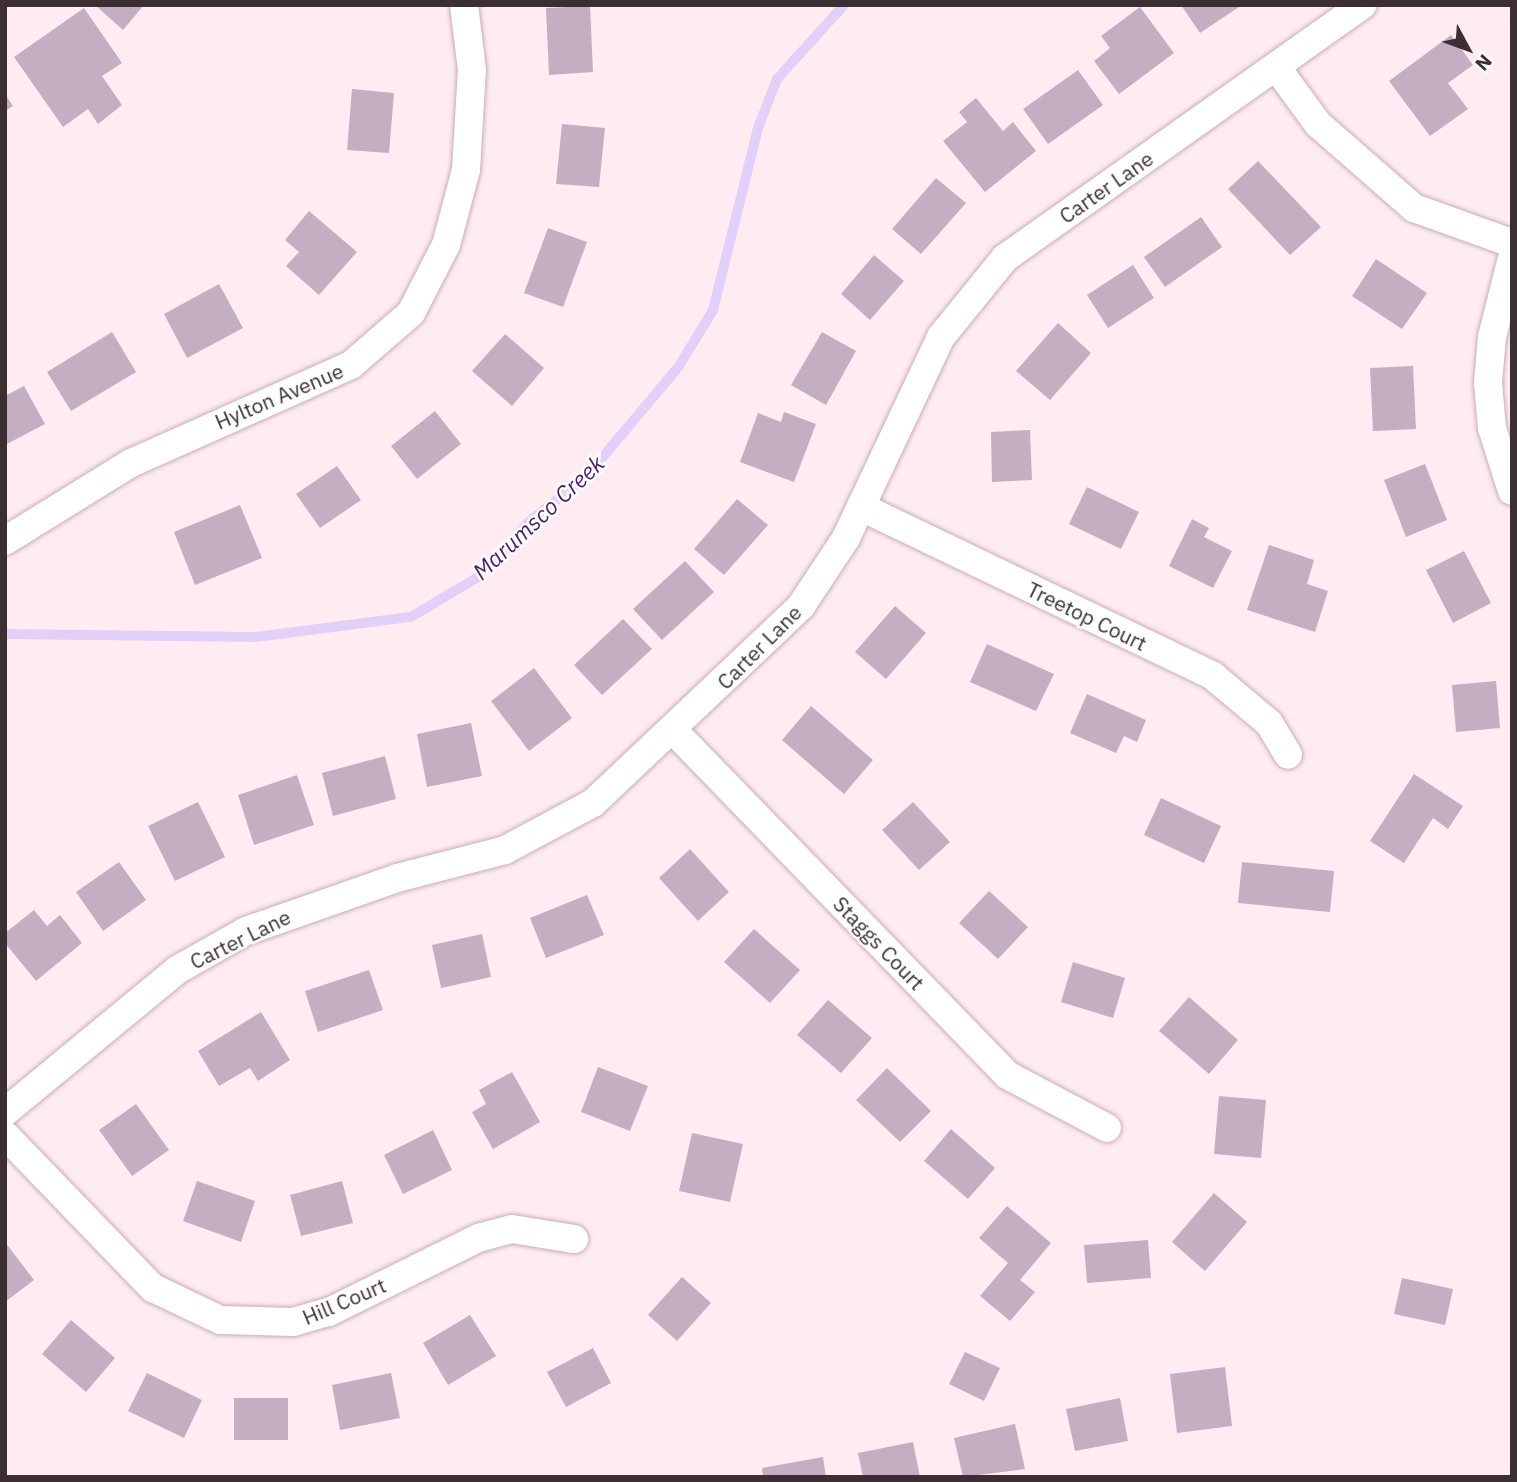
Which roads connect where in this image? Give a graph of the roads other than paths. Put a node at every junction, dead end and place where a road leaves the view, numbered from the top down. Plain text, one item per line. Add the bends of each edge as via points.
1 (464, 5) edge
2 (1362, 5) edge
3 (1277, 68) junction
4 (1512, 243) edge
5 (1512, 258) edge
6 (1512, 491) edge
7 (861, 507) junction
8 (5, 541) edge
9 (673, 730) junction
10 (1288, 755) dead end
11 (5, 1112) edge
12 (1107, 1128) dead end
13 (5, 1135) edge
14 (574, 1239) dead end

1 - 8 street, Hylton Avenue via 471,70 466,170 446,245 411,313 351,365 131,463
2 - 3 street, Carter Lane
3 - 4 street via 1318,124 1414,208
3 - 7 street, Carter Lane via 1005,258 941,337
5 - 6 street via 1492,337 1488,383 1492,429
7 - 9 street, Carter Lane via 791,619
7 - 10 street, Treetop Court via 1213,676 1269,723
9 - 11 street, Carter Lane via 593,803 545,834 275,917 177,970
9 - 12 street, Staggs Court via 1007,1075
13 - 14 street, Hill Court via 153,1288 220,1320 293,1322 329,1312 512,1228

